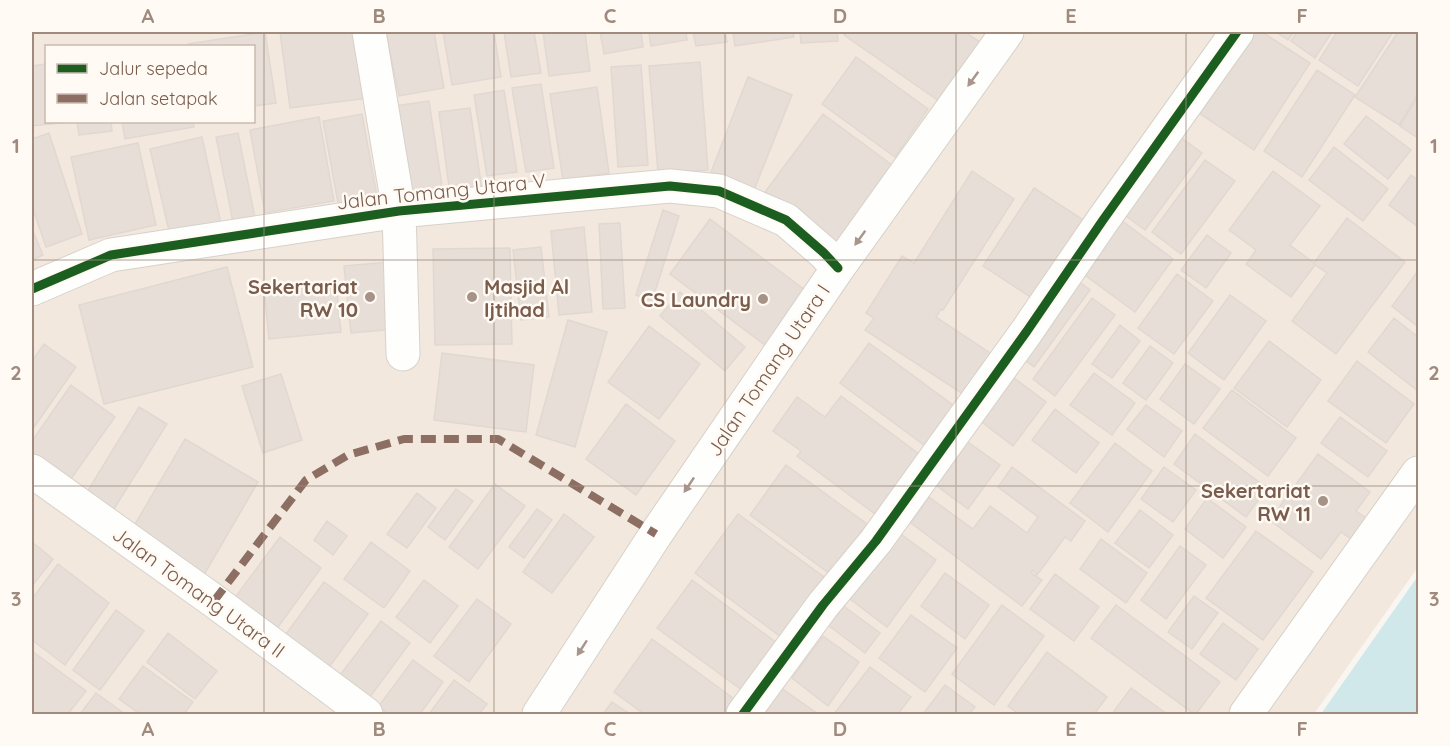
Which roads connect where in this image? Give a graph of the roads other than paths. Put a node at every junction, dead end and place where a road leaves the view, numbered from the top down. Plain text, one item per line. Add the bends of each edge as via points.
1 (369, 32) edge
2 (1007, 32) edge
3 (1237, 32) edge
4 (399, 211) junction
5 (838, 268) junction
6 (32, 289) edge
7 (403, 354) dead end
8 (32, 471) edge
9 (1419, 473) edge
10 (366, 714) edge
11 (539, 714) edge
12 (743, 714) edge
13 (1246, 714) edge

1 - 4 street
2 -> 5 street, Jalan Tomang Utara I
3 - 12 street via 876,541 823,605
4 - 5 street, Jalan Tomang Utara V via 670,186 719,191 786,220
4 - 6 street, Jalan Tomang Utara V via 111,255
4 - 7 street
5 -> 11 street, Jalan Tomang Utara I via 656,534
8 - 10 street, Jalan Tomang Utara II
9 - 13 street

